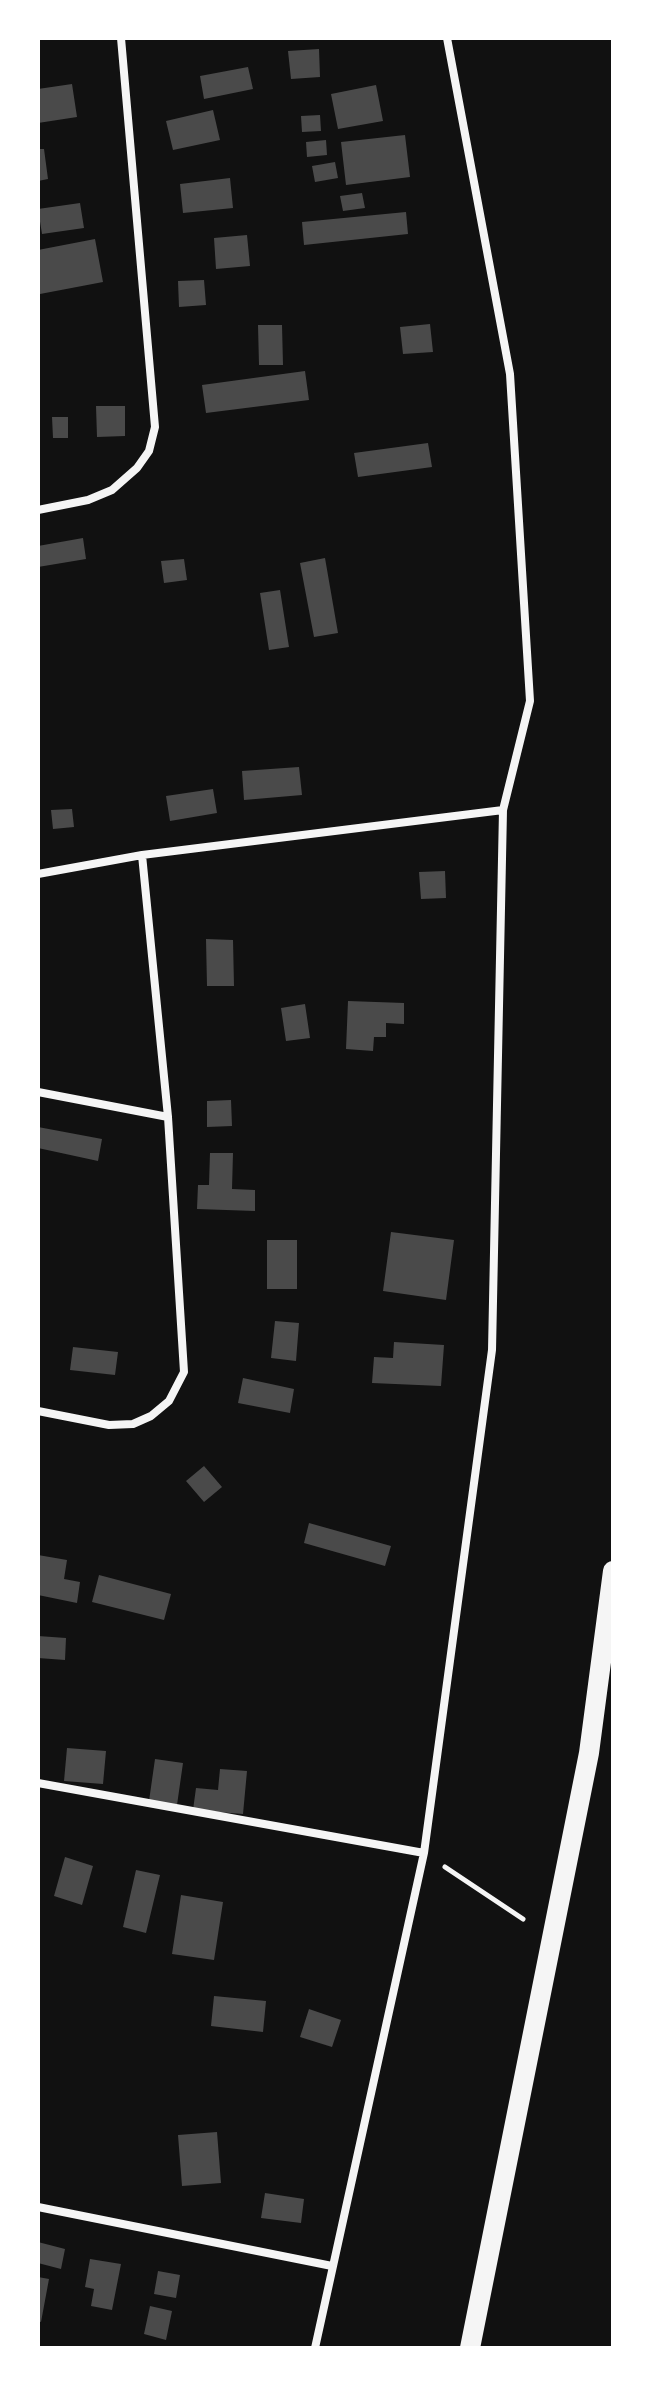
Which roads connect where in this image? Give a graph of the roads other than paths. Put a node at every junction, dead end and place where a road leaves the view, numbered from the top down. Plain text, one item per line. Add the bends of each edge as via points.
1 (121, 38) edge
2 (447, 38) edge
3 (38, 510) edge
4 (503, 810) junction
5 (142, 855) junction
6 (38, 874) edge
7 (38, 1092) edge
8 (168, 1117) junction
9 (38, 1411) edge
10 (613, 1571) edge
11 (38, 1783) edge
12 (424, 1853) junction
13 (38, 2207) edge
14 (332, 2266) junction
15 (315, 2348) edge
16 (470, 2348) edge

1 - 3 street via 155,427 149,451 112,490
2 - 4 street via 510,374 530,701
4 - 5 street
4 - 12 street via 492,1350
5 - 6 street
5 - 8 street
7 - 8 street
8 - 9 street via 184,1372 169,1401 133,1424 109,1425
10 - 16 main road via 589,1753
11 - 12 street
12 - 14 street
13 - 14 street
14 - 15 street

